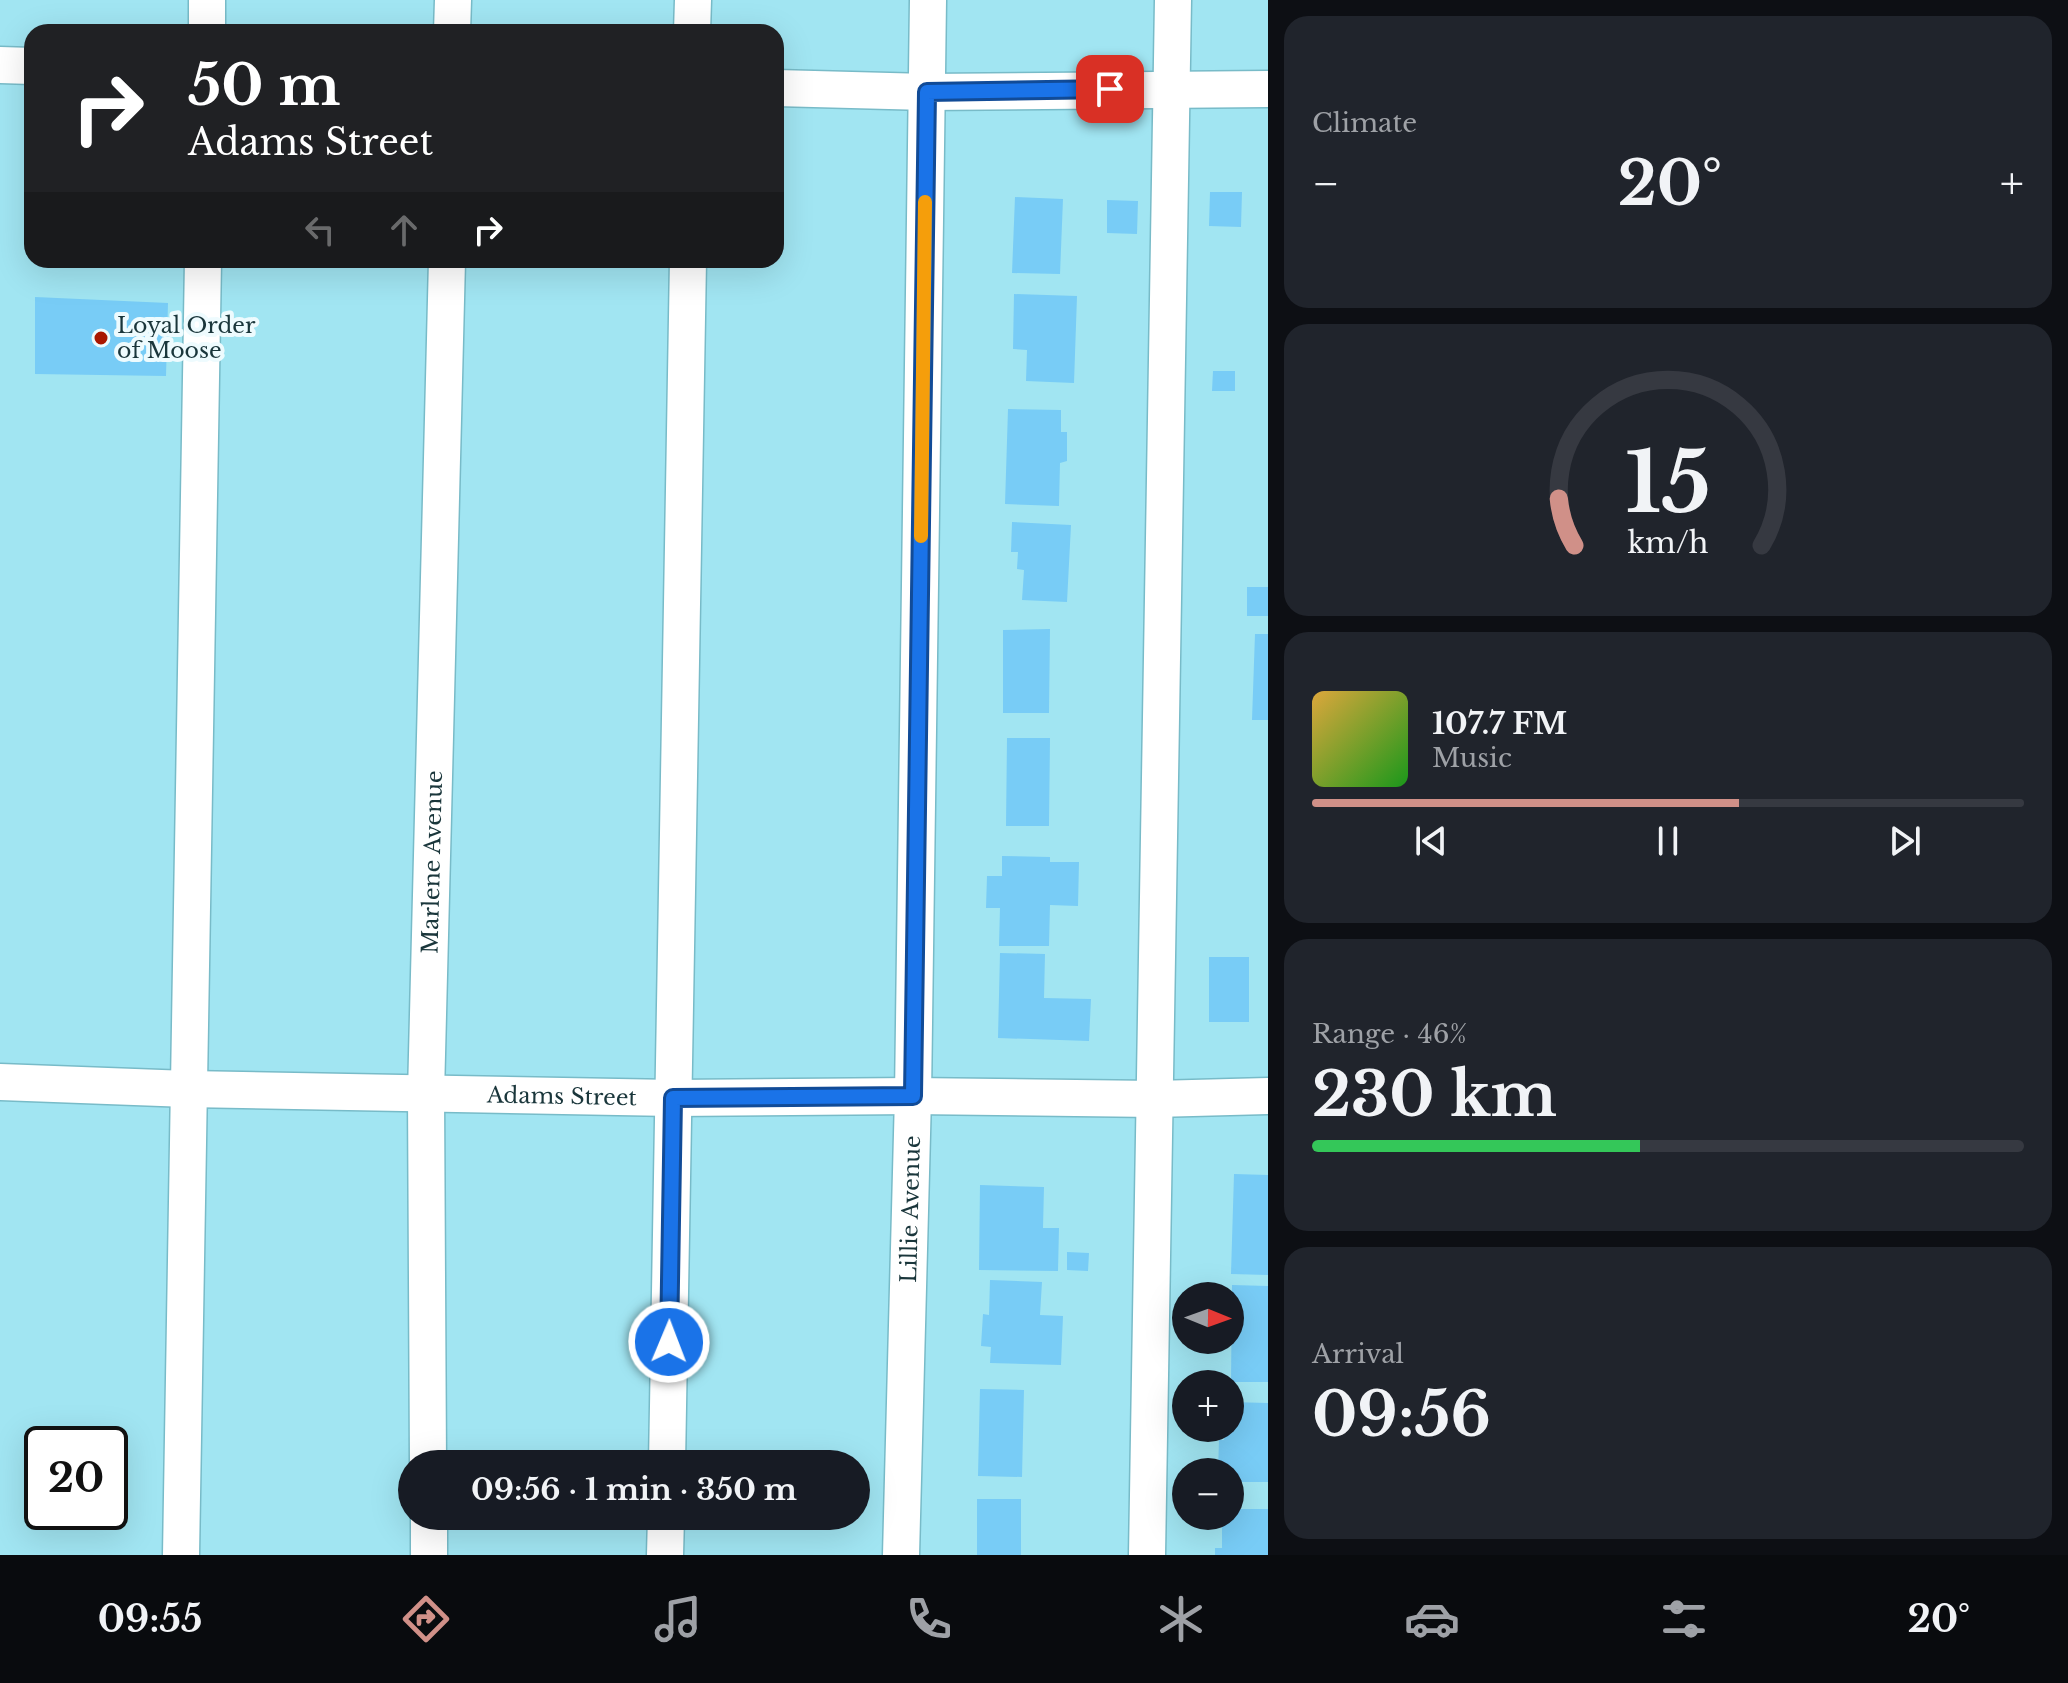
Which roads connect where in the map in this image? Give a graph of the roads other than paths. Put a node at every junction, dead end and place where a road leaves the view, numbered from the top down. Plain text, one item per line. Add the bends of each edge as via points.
1 (207, 0) edge
2 (453, 0) edge
3 (693, 0) edge
4 (928, 0) edge
5 (1173, 0) edge
6 (207, 24) edge
7 (452, 24) edge
8 (692, 24) edge
9 (0, 65) edge
10 (24, 66) edge
11 (784, 88) edge
12 (1171, 88) junction
13 (1268, 89) edge
14 (927, 92) junction
15 (203, 268) edge
16 (447, 268) edge
17 (688, 268) edge
18 (0, 1082) edge
19 (188, 1089) junction
20 (426, 1094) junction
21 (913, 1096) junction
22 (1268, 1096) edge
23 (673, 1098) junction
24 (1155, 1099) junction
25 (428, 1450) edge
26 (667, 1450) edge
27 (429, 1530) edge
28 (666, 1530) edge
29 (181, 1555) edge
30 (429, 1555) edge
31 (665, 1555) edge
32 (901, 1555) edge
33 (1147, 1555) edge

1 - 6 street
2 - 7 street
3 - 8 street
4 - 14 street, Lillie Avenue
5 - 12 street
9 - 10 street
11 - 14 street
12 - 13 street
12 - 14 street
12 - 24 street
14 - 21 street, Lillie Avenue
15 - 19 street
16 - 20 street, Marlene Avenue
17 - 23 street
18 - 19 street, Adams Street
19 - 20 street, Adams Street
19 - 29 street
20 - 23 street, Adams Street
20 - 25 street, Marlene Avenue
21 - 23 street, Adams Street
21 - 24 street, Adams Street
21 - 32 street, Lillie Avenue
22 - 24 street, Adams Street
23 - 26 street
24 - 33 street
27 - 30 street
28 - 31 street

